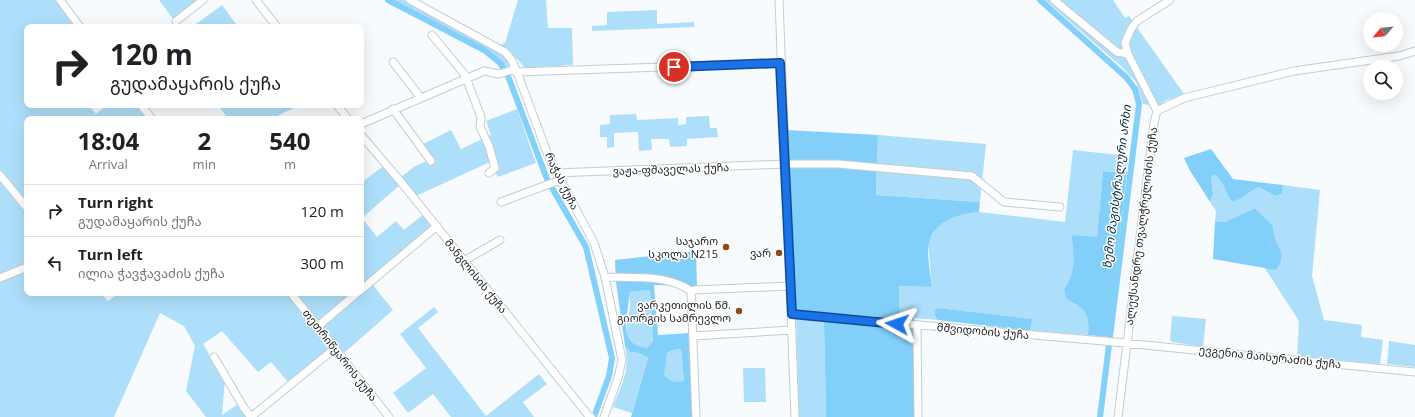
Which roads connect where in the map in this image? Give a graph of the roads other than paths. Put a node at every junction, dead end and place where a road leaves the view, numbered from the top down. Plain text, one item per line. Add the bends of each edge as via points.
1 (60, 0) edge
2 (203, 0) edge
3 (256, 0) edge
4 (410, 0) edge
5 (779, 0) edge
6 (1054, 0) edge
7 (1170, 0) edge
8 (176, 21) dead end
9 (78, 24) edge
10 (275, 24) edge
11 (432, 35) dead end
12 (1415, 51) edge
13 (1128, 54) junction
14 (393, 62) dead end
15 (780, 63) junction
16 (515, 71) junction
17 (466, 79) junction
18 (421, 98) junction
19 (143, 108) edge
20 (339, 108) edge
21 (393, 109) junction
22 (1157, 111) junction
23 (150, 116) edge
24 (346, 116) edge
25 (364, 123) edge
26 (364, 138) edge
27 (431, 161) dead end
28 (786, 164) junction
29 (489, 173) dead end
30 (0, 175) edge
31 (556, 178) junction
32 (502, 202) dead end
33 (24, 204) edge
34 (1060, 207) dead end
35 (436, 226) junction
36 (500, 240) dead end
37 (464, 261) junction
38 (24, 268) edge
39 (605, 277) junction
40 (0, 278) edge
41 (790, 286) junction
42 (364, 287) edge
43 (691, 291) junction
44 (293, 296) edge
45 (353, 296) edge
46 (792, 314) junction
47 (917, 325) junction
48 (317, 327) junction
49 (792, 330) junction
50 (693, 336) junction
51 (1122, 343) junction
52 (334, 349) junction
53 (214, 357) dead end
54 (1415, 372) edge
55 (589, 416) edge
56 (251, 417) edge
57 (389, 417) edge
58 (604, 417) edge
59 (696, 417) edge
60 (795, 417) edge
61 (918, 417) edge
62 (1118, 417) edge

1 - 9 street
2 - 8 street
3 - 10 street
4 - 16 street, რაჭას ქუჩა via 505,52 511,59
5 - 15 street
6 - 13 street via 1117,52
7 - 13 street via 1137,21 1125,43
11 - 17 street
12 - 22 street, ალექსანდრე თვალჭრელიძის ქუჩა via 1399,56 1294,71 1184,98
13 - 22 street
14 - 18 street
15 - 16 street
15 - 28 street
16 - 17 street via 499,74 484,72
16 - 31 street, რაჭას ქუჩა
17 - 18 street
17 - 29 street via 481,117 480,127 495,168
18 - 21 street
19 - 23 street
20 - 24 street
21 - 25 street
21 - 27 street
22 - 51 street, ალექსანდრე თვალჭრელიძის ქუჩა
26 - 35 street, მანგლისის ქუჩა
28 - 31 street, ვაჟა-ფშაველას ქუჩა
28 - 34 street, ვაჟა-ფშაველას ქუჩა via 838,164 972,176 1004,202
28 - 41 street
30 - 33 street
31 - 32 street, ვაჟა-ფშაველას ქუჩა
31 - 39 street, რაჭას ქუჩა via 594,243
35 - 37 street, მანგლისის ქუჩა
35 - 42 street
36 - 37 street
37 - 55 street, მანგლისის ქუჩა
38 - 40 street
39 - 43 street via 642,277 680,284
39 - 58 street, რაჭას ქუჩა via 622,360
41 - 43 street
41 - 46 street
43 - 50 street
44 - 48 street, თეთრიწყაროს ქუჩა
45 - 48 street
46 - 47 street, მშვიდობის ქუჩა
46 - 49 street
47 - 51 street, მშვიდობის ქუჩა
47 - 61 street
48 - 52 street, თეთრიწყაროს ქუჩა
49 - 50 street
49 - 60 street
50 - 59 street
51 - 54 street, ევგენია მაისურაძის ქუჩა
51 - 62 street, ალექსანდრე თვალჭრელიძის ქუჩა via 1124,371
52 - 56 street
52 - 57 street, თეთრიწყაროს ქუჩა
53 - 56 street

